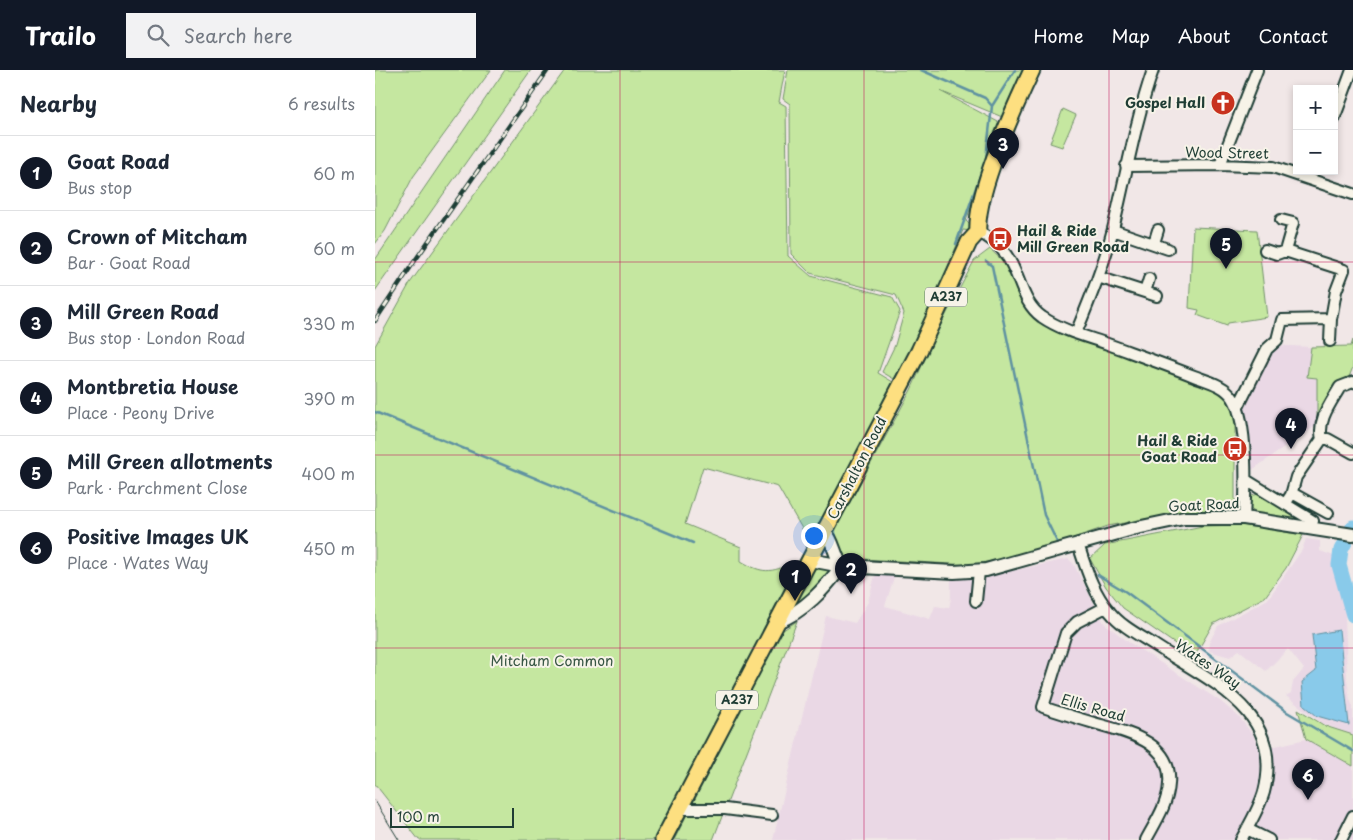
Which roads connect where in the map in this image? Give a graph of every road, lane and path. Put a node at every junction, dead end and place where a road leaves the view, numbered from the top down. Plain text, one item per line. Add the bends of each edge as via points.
1 (1032, 70) edge
2 (1153, 70) edge
3 (1257, 70) edge
4 (1352, 70) edge
5 (1338, 108) edge
6 (1220, 165) junction
7 (1126, 166) junction
8 (1293, 171) edge
9 (1315, 175) edge
10 (1353, 194) edge
11 (1281, 220) dead end
12 (1113, 230) junction
13 (1158, 230) dead end
14 (978, 232) junction
15 (1154, 244) junction
16 (1168, 248) dead end
17 (1265, 250) dead end
18 (1285, 251) junction
19 (1348, 272) edge
20 (1098, 277) junction
21 (1149, 279) dead end
22 (1145, 292) junction
23 (1157, 296) dead end
24 (1331, 320) junction
25 (1076, 334) junction
26 (1330, 341) dead end
27 (1353, 382) edge
28 (1238, 407) junction
29 (1322, 439) junction
30 (1353, 453) edge
31 (1246, 480) junction
32 (1292, 493) junction
33 (1285, 504) junction
34 (1328, 513) dead end
35 (1244, 518) junction
36 (1313, 521) dead end
37 (825, 532) junction
38 (1353, 535) edge
39 (1078, 544) junction
40 (810, 560) junction
41 (842, 566) junction
42 (979, 571) junction
43 (976, 601) dead end
44 (1106, 607) junction
45 (777, 622) junction
46 (680, 809) junction
47 (772, 815) dead end
48 (1353, 816) edge
49 (1247, 829) junction
50 (663, 840) edge
51 (1145, 840) edge
52 (1241, 840) edge
53 (1269, 840) edge
54 (1341, 840) edge

1 - 14 main road, A237 via 1007,126 988,181 978,214
2 - 7 street
3 - 6 street
4 - 5 street
6 - 7 street, Wood Street
6 - 8 street, Wood Street
7 - 12 street
9 - 10 street, Wood Street
11 - 18 street via 1293,223
12 - 15 street
12 - 20 street
13 - 15 street
14 - 25 street via 1004,249 1036,311
14 - 37 main road, Carshalton Road / A237 via 969,242 948,293
15 - 16 street
17 - 18 street via 1277,254
18 - 19 street
19 - 24 street via 1336,290
20 - 22 street
20 - 25 street
21 - 22 street
22 - 23 street
24 - 26 street
24 - 28 street via 1281,320 1277,340 1267,349
25 - 28 street via 1157,361 1222,388
27 - 29 street via 1340,387 1322,421
28 - 31 street
29 - 30 street
29 - 32 street via 1296,477
31 - 33 street
31 - 35 street
32 - 33 street
32 - 34 street
33 - 36 street
35 - 38 street, Goat Road
35 - 39 street, Goat Road via 1184,518
37 - 40 main road, Carshalton Road / A237
37 - 41 street
39 - 42 street, Goat Road
39 - 44 street, Wates Way via 1091,582
40 - 41 street, Goat Road
40 - 45 main road, Carshalton Road / A237
41 - 42 street, Goat Road
41 - 45 street via 825,589 791,616
42 - 43 street
44 - 49 street, Wates Way via 1126,626 1225,691 1243,706 1264,736 1267,770 1264,790
44 - 51 street, Ellis Road via 1077,622 1066,633 1043,707 1139,736 1158,751 1166,764 1169,783 1164,804
45 - 46 main road, Carshalton Road / A237
46 - 47 street
46 - 50 main road, Carshalton Road / A237
48 - 54 street
49 - 52 street, Wates Way
49 - 53 street

